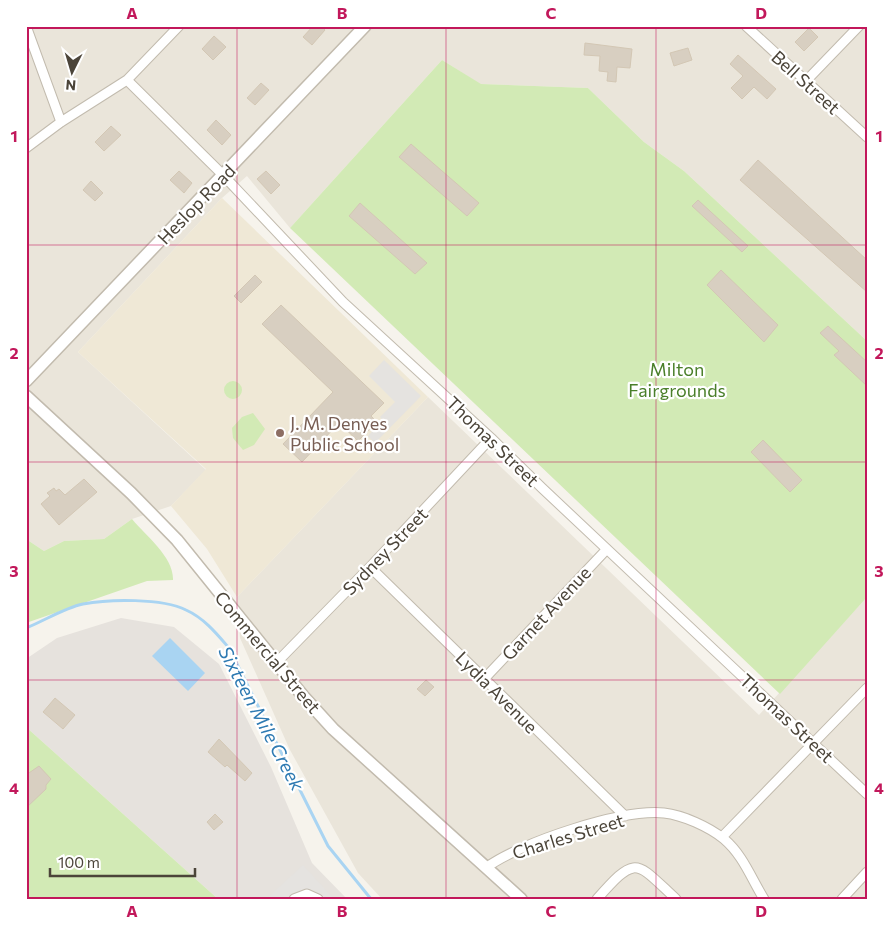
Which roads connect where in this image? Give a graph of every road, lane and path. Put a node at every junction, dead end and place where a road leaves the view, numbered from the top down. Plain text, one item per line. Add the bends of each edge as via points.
1 (26, 26) edge
2 (179, 26) edge
3 (365, 26) edge
4 (746, 26) edge
5 (858, 26) edge
6 (127, 80) junction
7 (805, 82) junction
8 (61, 122) junction
9 (867, 137) edge
10 (26, 148) edge
11 (223, 176) junction
12 (26, 381) edge
13 (26, 396) edge
14 (492, 438) junction
15 (607, 548) junction
16 (370, 567) junction
17 (277, 662) junction
18 (485, 678) junction
19 (867, 688) edge
20 (814, 744) junction
21 (867, 794) edge
22 (625, 816) junction
23 (722, 837) junction
24 (487, 867) junction
25 (867, 872) edge
26 (294, 899) edge
27 (318, 899) edge
28 (521, 899) edge
29 (597, 899) edge
30 (676, 899) edge
31 (764, 899) edge
32 (842, 899) edge

1 - 8 street
2 - 6 street
3 - 11 street, Heslop Road
4 - 7 street, Bell Street
5 - 7 street
6 - 8 street
6 - 11 street, Thomas Street
7 - 9 street, Bell Street
8 - 10 street
11 - 12 street, Heslop Road
11 - 14 street, Thomas Street via 343,302
13 - 17 street, Commercial Street via 177,540
14 - 15 street, Thomas Street
14 - 16 street, Sydney Street
15 - 18 street, Garnet Avenue
15 - 20 street, Thomas Street
16 - 17 street, Sydney Street
16 - 18 street, Lydia Avenue
17 - 24 street, Commercial Street via 333,729
18 - 22 street, Lydia Avenue via 501,698
19 - 20 street
20 - 21 street, Thomas Street
20 - 23 street
22 - 23 street, Charles Street via 664,813 680,816
22 - 24 street, Charles Street via 511,852
23 - 31 street, Charles Street via 738,853
24 - 28 street, Commercial Street
25 - 32 street
26 - 27 street via 307,894
29 - 30 street via 625,870 636,867 647,872

